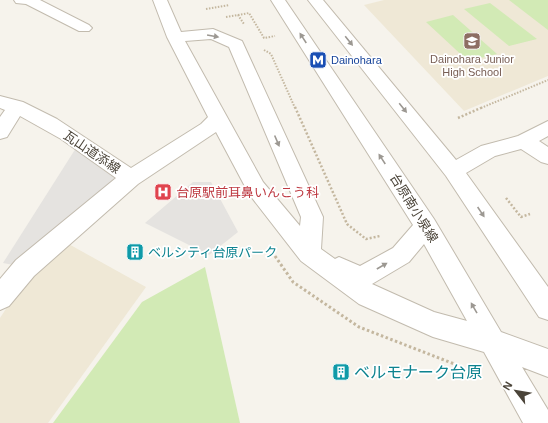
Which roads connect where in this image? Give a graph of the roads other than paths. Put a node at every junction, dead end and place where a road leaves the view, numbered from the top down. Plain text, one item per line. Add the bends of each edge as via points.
1 (21, 0) edge
2 (160, 0) edge
3 (278, 0) edge
4 (315, 0) edge
5 (84, 28) dead end
6 (174, 38) junction
7 (8, 104) edge
8 (218, 118) junction
9 (548, 128) edge
10 (0, 132) edge
11 (524, 141) junction
12 (548, 157) edge
13 (453, 170) junction
14 (131, 178) junction
15 (426, 226) junction
16 (309, 254) junction
17 (0, 298) edge
18 (548, 308) edge
19 (493, 342) junction
20 (548, 363) edge
21 (539, 423) edge

1 - 5 street via 29,0
2 - 6 street
15 -> 3 street, 台原南小泉線
4 -> 13 street
6 - 8 street
6 -> 16 street via 213,34 236,44 312,218
7 - 10 street
7 - 14 street, 瓦山道添線 via 46,121
8 - 14 street, 瓦山道添線 via 208,129
8 - 16 street via 256,188
9 - 11 street
11 - 12 street
11 - 13 street via 488,151
13 -> 18 street
14 - 17 street via 25,268
16 -> 15 street via 361,278 401,255
19 -> 15 street, 台原南小泉線
16 - 19 street via 368,296 433,324
19 - 20 street
19 - 21 street, 台原南小泉線

